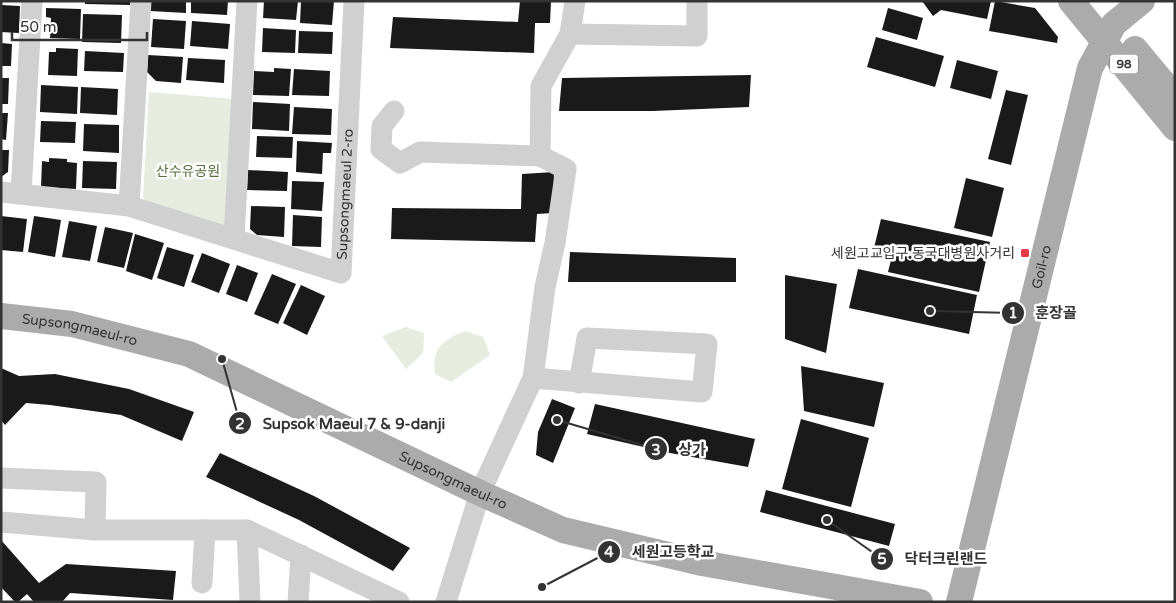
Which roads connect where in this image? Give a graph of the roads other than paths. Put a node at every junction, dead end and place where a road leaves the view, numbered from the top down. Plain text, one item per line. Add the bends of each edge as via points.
1 (32, 1) edge
2 (141, 1) edge
3 (247, 1) edge
4 (354, 1) edge
5 (575, 1) edge
6 (697, 1) edge
7 (1071, 1) edge
8 (1094, 1) edge
9 (1142, 1) edge
10 (1109, 32) junction
11 (570, 34) junction
12 (1175, 97) edge
13 (394, 111) dead end
14 (1175, 128) edge
15 (540, 156) junction
16 (11, 193) edge
17 (129, 206) junction
18 (234, 238) junction
19 (1, 316) edge
20 (533, 378) junction
21 (579, 383) junction
22 (1, 478) edge
23 (480, 493) junction
24 (1, 522) edge
25 (95, 530) junction
26 (205, 530) junction
27 (247, 530) junction
28 (301, 555) junction
29 (202, 583) dead end
30 (250, 602) edge
31 (298, 602) edge
32 (399, 602) edge
33 (446, 602) edge
34 (920, 602) edge
35 (959, 602) edge

1 - 16 street, Supsongmaeul 2-ro
2 - 17 street
3 - 18 street
4 - 18 street, Supsongmaeul 2-ro via 342,273
5 - 11 street
6 - 11 street via 697,36
7 - 10 main road, 98
8 - 10 main road
9 - 10 main road
10 - 12 main road
10 - 14 main road, 98
10 - 35 main road, Goil-ro via 1090,68
11 - 15 street via 541,86
13 - 15 street via 382,126 381,149 400,163 420,152
15 - 20 street via 566,168
16 - 17 street, Supsongmaeul 2-ro
17 - 18 street, Supsongmaeul 2-ro
19 - 23 main road, Supsongmaeul-ro via 72,324 189,354
20 - 21 street
20 - 23 street
21 - 21 street via 702,392 707,344 587,338
22 - 25 street via 96,482
23 - 33 street
23 - 34 main road, Supsongmaeul-ro via 564,530 702,563
24 - 25 street
25 - 26 street
26 - 27 street
26 - 29 street
27 - 28 street
27 - 30 street
28 - 31 street
28 - 32 street

